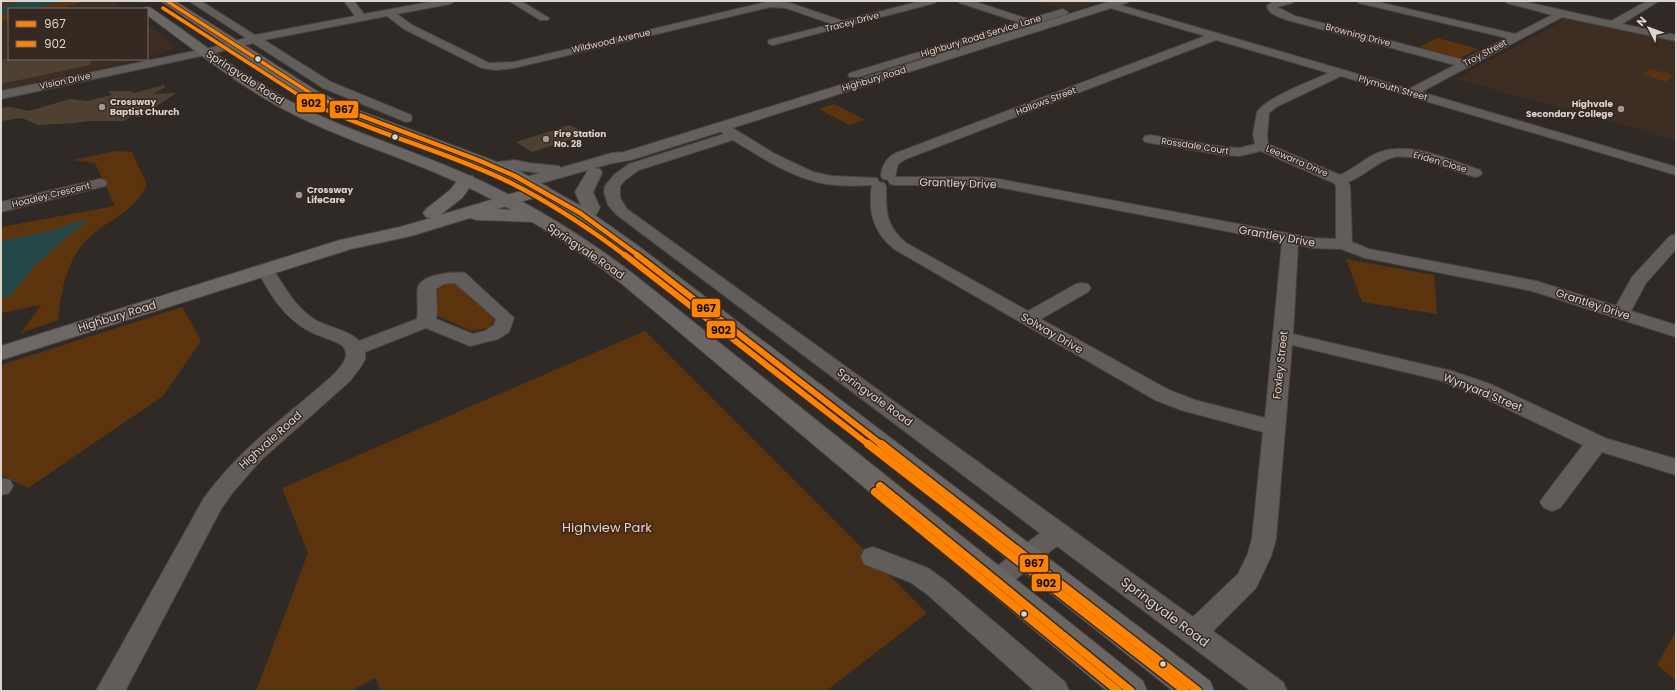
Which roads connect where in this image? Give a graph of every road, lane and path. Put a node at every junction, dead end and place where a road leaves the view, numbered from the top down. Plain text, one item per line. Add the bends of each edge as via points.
1 (167, 1) edge
2 (194, 1) edge
3 (349, 1) edge
4 (450, 1) edge
5 (514, 1) edge
6 (932, 1) edge
7 (963, 1) edge
8 (1123, 1) edge
9 (1289, 1) edge
10 (1362, 1) edge
11 (1510, 1) edge
12 (1654, 1) edge
13 (1110, 5) junction
14 (148, 11) edge
15 (1063, 12) dead end
16 (389, 13) junction
17 (1561, 14) junction
18 (361, 18) junction
19 (544, 18) dead end
20 (843, 24) junction
21 (1034, 24) junction
22 (1614, 24) junction
23 (1216, 36) junction
24 (258, 38) junction
25 (1515, 38) junction
26 (1676, 38) edge
27 (773, 42) dead end
28 (232, 44) junction
29 (201, 48) junction
30 (1466, 64) junction
31 (1339, 73) junction
32 (854, 75) dead end
33 (1410, 93) junction
34 (1, 95) edge
35 (406, 118) dead end
36 (728, 131) junction
37 (1150, 139) dead end
38 (1262, 146) junction
39 (625, 157) junction
40 (493, 166) junction
41 (576, 168) junction
42 (1676, 171) edge
43 (594, 173) junction
44 (1475, 173) dead end
45 (467, 180) junction
46 (1338, 180) junction
47 (883, 181) junction
48 (100, 183) dead end
49 (614, 183) joint
50 (534, 186) junction
51 (500, 197) junction
52 (1, 207) edge
53 (432, 213) junction
54 (457, 216) junction
55 (536, 217) junction
56 (586, 217) junction
57 (1290, 239) junction
58 (1676, 239) edge
59 (347, 244) junction
60 (1344, 244) junction
61 (265, 270) junction
62 (1082, 288) dead end
63 (1621, 313) junction
64 (1027, 319) junction
65 (426, 322) junction
66 (1676, 331) edge
67 (1283, 337) junction
68 (355, 349) junction
69 (1, 353) edge
70 (1274, 428) junction
71 (1597, 443) junction
72 (1676, 467) edge
73 (1552, 502) dead end
74 (1058, 532) junction
75 (873, 557) dead end
76 (1026, 557) junction
77 (996, 581) junction
78 (1194, 633) junction
79 (110, 691) edge
80 (1055, 691) edge
81 (1131, 691) edge
82 (1198, 691) edge
83 (1273, 691) edge

1 - 28 highway, Springvale Road
2 - 24 street
3 - 18 street
4 - 16 street, Vision Drive
5 - 19 street
6 - 20 street, Tracey Drive
7 - 21 street
8 - 13 main road, Highbury Road
9 - 30 street, Browning Drive via 1277,3 1272,8 1291,18
10 - 25 street
11 - 17 street
12 - 22 street
13 - 21 main road, Highbury Road
13 - 23 street, Plymouth Street
14 - 29 highway, Springvale Road
15 - 21 street, Highbury Road Service Lane
16 - 18 street, Vision Drive
16 - 20 street, Wildwood Avenue via 408,27 486,66 496,67 770,4 787,5
17 - 22 street
17 - 25 street, Troy Street
18 - 24 street, Vision Drive
20 - 27 street, Tracey Drive
21 - 32 street, Highbury Road Service Lane
21 - 36 main road, Highbury Road
22 - 26 street
23 - 31 street, Plymouth Street
23 - 47 street, Hallows Street via 901,156 892,160
24 - 28 street, Vision Drive
24 - 35 street via 329,87
25 - 30 street, Troy Street
28 - 29 street, Vision Drive
28 - 40 highway, Springvale Road via 304,90 336,106
29 - 34 street, Vision Drive via 129,67
29 - 45 highway, Springvale Road via 294,109
30 - 33 street, Troy Street
31 - 33 street, Plymouth Street
31 - 38 street, Leewarra Drive via 1272,104 1263,112 1260,134
33 - 42 street, Plymouth Street
36 - 39 main road, Highbury Road
36 - 47 street, Grantley Drive via 806,174 838,181
36 - 49 street, Highbury Road via 640,165 622,175
37 - 38 street, Rossdale Court via 1229,152
38 - 46 street, Leewarra Drive
39 - 41 main road, Highbury Road
39 - 43 main road, Highbury Road via 620,165
40 - 41 main road
40 - 50 highway, Springvale Road
41 - 50 main road, Highbury Road
43 - 50 main road, Highbury Road
43 - 56 main road via 584,192 591,208
44 - 46 street, Eriden Close via 1415,155 1394,153 1386,154 1348,178
45 - 51 highway, Springvale Road
45 - 53 main road via 456,194
46 - 60 street, Leewarra Drive via 1343,186
47 - 57 street, Grantley Drive via 998,183
47 - 64 street, Solway Drive via 880,220 885,232 894,241
48 - 52 street, Hoadley Crescent
49 - 74 street, Springvale Road via 611,199 622,212
50 - 51 main road, Highbury Road
50 - 56 highway, Springvale Road
51 - 53 main road, Highbury Road
51 - 54 main road, Highbury Road
51 - 55 highway, Springvale Road
53 - 59 main road, Highbury Road via 380,229
54 - 55 main road via 494,214
54 - 59 main road, Highbury Road via 385,237
55 - 77 highway, Springvale Road via 588,249 616,270
56 - 76 highway, Springvale Road
57 - 60 street, Grantley Drive
57 - 67 street, Foxley Street
58 - 63 street via 1638,281
59 - 61 main road, Highbury Road
60 - 63 street, Grantley Drive via 1365,253 1536,286
61 - 68 street via 286,304 296,314 309,324 350,342
61 - 69 main road, Highbury Road
62 - 64 street
63 - 66 street, Grantley Drive
64 - 70 street, Solway Drive via 1162,396
65 - 65 street via 427,287 440,279 459,277 505,318 502,328 491,335 470,340
65 - 68 street
67 - 70 street, Foxley Street
67 - 71 street, Wynyard Street via 1445,375 1483,389
68 - 79 street, Highvale Road via 354,362 345,375 247,458 221,489
70 - 78 street, Foxley Street via 1264,539 1259,556 1247,581
71 - 72 street, Wynyard Street
71 - 73 street
74 - 76 street
74 - 78 street, Springvale Road
75 - 80 street via 919,575 937,588
76 - 77 street
76 - 82 highway, Springvale Road
77 - 81 highway, Springvale Road
78 - 83 street, Springvale Road

